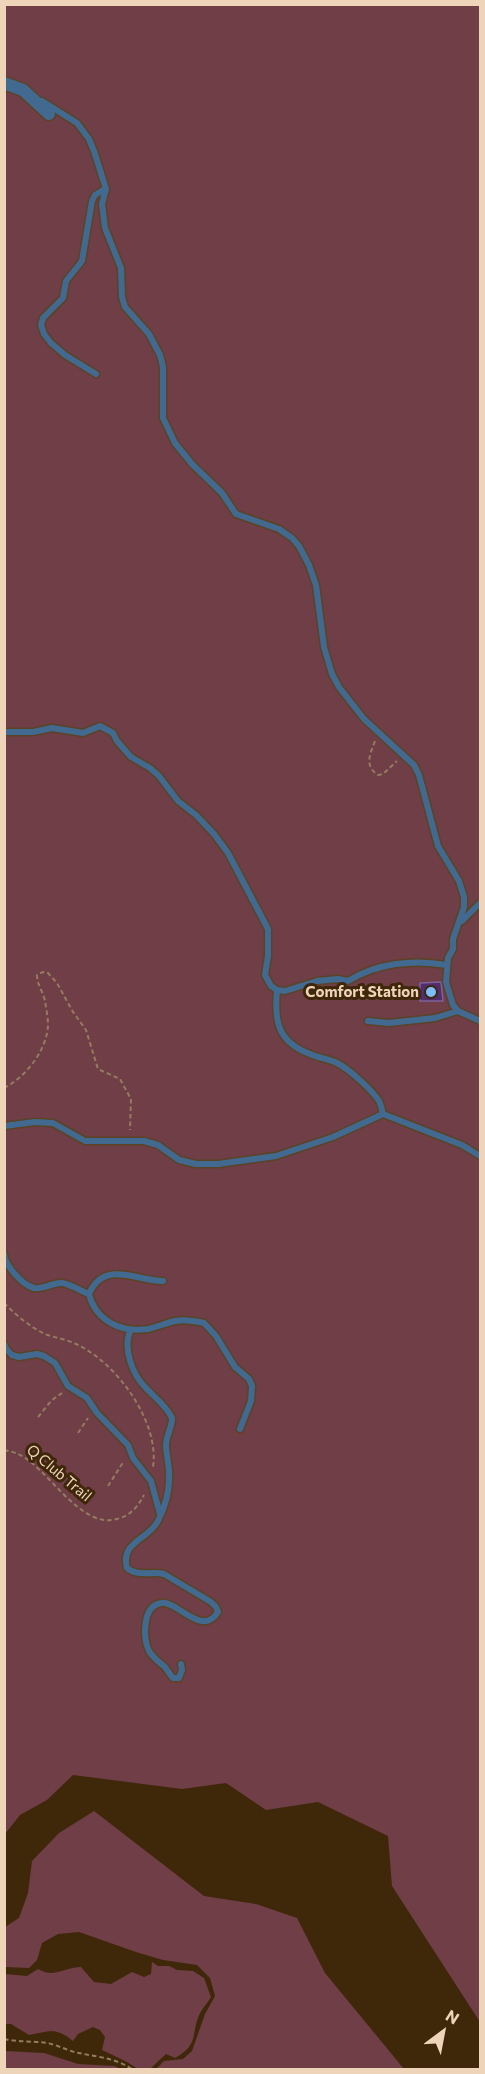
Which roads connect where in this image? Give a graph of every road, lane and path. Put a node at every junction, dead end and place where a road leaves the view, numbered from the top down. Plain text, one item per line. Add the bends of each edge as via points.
1 (4, 82) edge
2 (49, 114) dead end
3 (102, 204) junction
4 (96, 374) dead end
5 (370, 726) junction
6 (4, 732) edge
7 (404, 755) junction
8 (480, 903) edge
9 (459, 924) junction
10 (447, 964) junction
11 (277, 990) junction
12 (458, 1011) junction
13 (368, 1021) dead end
14 (480, 1021) edge
15 (4, 1088) edge
16 (383, 1114) junction
17 (4, 1126) edge
18 (144, 1141) junction
19 (480, 1156) edge
20 (4, 1254) edge
21 (163, 1281) dead end
22 (89, 1294) junction
23 (4, 1303) edge
24 (130, 1330) junction
25 (4, 1344) edge
26 (68, 1386) junction
27 (94, 1408) junction
28 (38, 1417) dead end
29 (240, 1429) dead end
30 (78, 1433) dead end
31 (4, 1450) edge
32 (133, 1458) junction
33 (151, 1481) junction
34 (108, 1486) dead end
35 (160, 1514) junction
36 (181, 1664) dead end
37 (4, 2039) edge
38 (133, 2070) edge

1 - 2 street via 23,90
1 - 3 lane via 18,86 84,131 104,179
3 - 4 lane via 105,189 92,201 82,261 66,281 63,298 41,325 51,343
3 - 5 lane via 105,228 121,268 125,307 149,334 160,355 161,402 168,430 181,452 222,493 236,514 279,529 299,546 316,585 324,647 332,674
5 - 7 lane
5 - 7 path via 375,740 369,757 373,772 382,774
6 - 11 lane via 52,728 82,733 100,726 113,734 132,757 150,768 214,834 236,867 268,929 265,975
7 - 9 lane via 419,775 438,846 463,890
8 - 9 lane
9 - 10 lane
10 - 11 lane via 384,965 348,981 317,981 291,990
10 - 12 lane via 446,982
11 - 16 lane via 275,1013 289,1042 309,1054 338,1063 379,1102
12 - 13 lane via 435,1018
12 - 14 lane
15 - 18 path via 30,1069 44,1042 48,1025 37,975 48,973 86,1030 98,1069 120,1079 130,1099 130,1130
16 - 18 lane via 333,1137 276,1156 218,1164 179,1160 158,1145
16 - 19 lane
17 - 18 lane via 53,1123 85,1141
20 - 22 lane via 10,1268 34,1288 63,1283
21 - 22 lane via 118,1273 96,1282
22 - 24 lane via 103,1318
23 - 33 path, Q Club Trail via 44,1333 98,1357 127,1388 151,1436
24 - 29 lane via 175,1321 204,1323 252,1386 251,1401
24 - 35 lane via 127,1346 138,1378 165,1405 172,1418 166,1444 168,1497
25 - 26 lane via 12,1355 37,1354 50,1360
26 - 27 lane
26 - 28 path
27 - 30 path
27 - 32 lane via 128,1445
31 - 33 path, Q Club Trail via 32,1463 72,1504 98,1518 127,1516 138,1506
32 - 33 lane
32 - 34 path via 122,1464
33 - 35 lane
35 - 36 lane via 148,1533 126,1552 127,1568 140,1574 164,1574 211,1602 218,1612 208,1621 187,1616 166,1603 149,1610 146,1617 150,1652 173,1678 179,1678
37 - 38 path via 46,2043 105,2058

